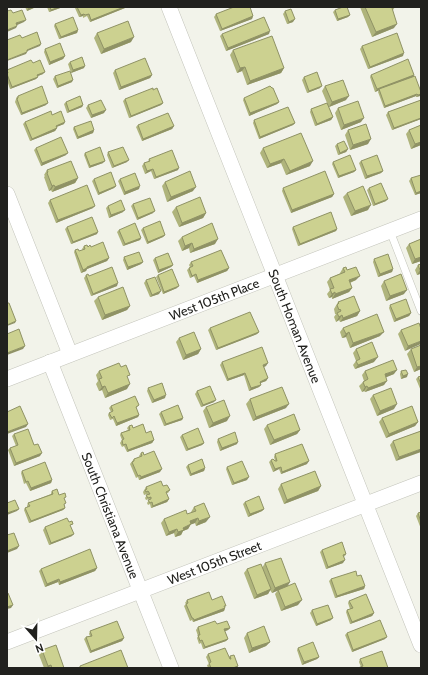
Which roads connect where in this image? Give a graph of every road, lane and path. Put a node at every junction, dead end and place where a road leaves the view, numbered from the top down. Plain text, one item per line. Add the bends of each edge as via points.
1 (169, 7) edge
2 (7, 194) edge
3 (421, 219) edge
4 (390, 231) junction
5 (275, 275) junction
6 (421, 311) edge
7 (70, 354) junction
8 (50, 362) junction
9 (7, 379) edge
10 (421, 483) edge
11 (366, 505) junction
12 (141, 590) junction
13 (7, 642) edge
14 (421, 645) edge
15 (171, 668) edge

1 - 5 street, South Homan Avenue
2 - 7 street
3 - 4 street, West 105th Place
4 - 5 street, West 105th Place
4 - 6 lane
5 - 7 street, West 105th Place
5 - 11 street, South Homan Avenue
7 - 8 street, West 105th Place
8 - 9 street, West 105th Place
8 - 12 street, South Christiana Avenue
10 - 11 street, West 105th Street
11 - 12 street, West 105th Street
11 - 14 street, South Homan Avenue
12 - 13 street, West 105th Street
12 - 15 street, South Christiana Avenue

